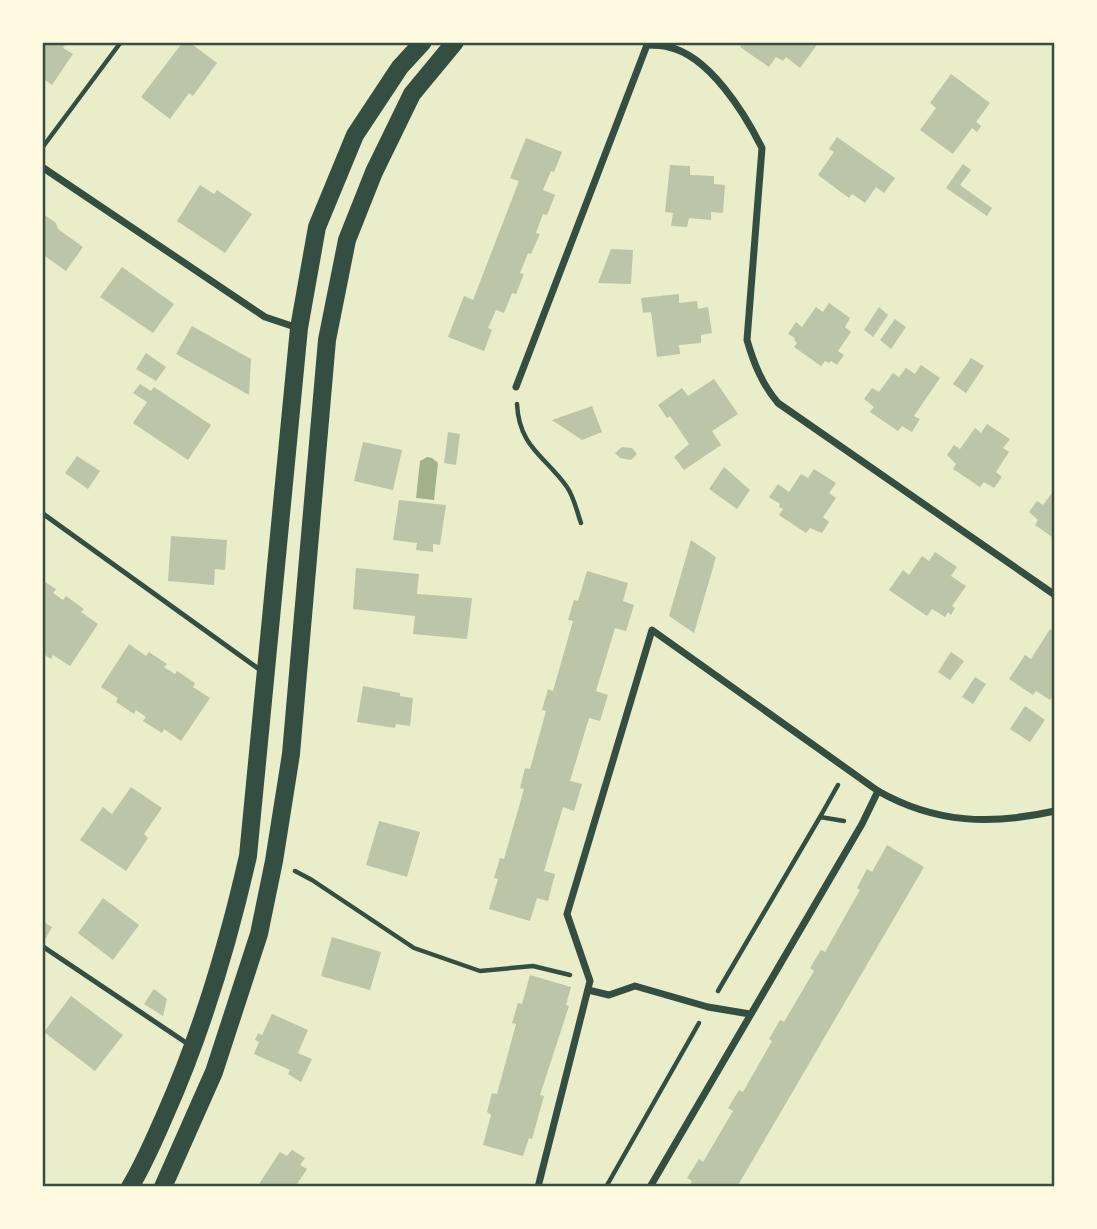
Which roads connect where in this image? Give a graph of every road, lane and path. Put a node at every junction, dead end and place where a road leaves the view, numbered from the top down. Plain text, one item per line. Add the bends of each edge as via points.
1 (121, 42) edge
2 (423, 42) edge
3 (455, 42) edge
4 (646, 43) edge
5 (42, 148) edge
6 (42, 167) edge
7 (299, 328) junction
8 (516, 387) joint
9 (42, 513) edge
10 (581, 523) dead end
11 (1055, 595) edge
12 (265, 674) junction
13 (847, 768) junction
14 (878, 791) junction
15 (1055, 811) edge
16 (820, 817) junction
17 (862, 824) junction
18 (274, 860) junction
19 (42, 946) edge
20 (590, 981) junction
21 (588, 990) junction
22 (708, 1007) junction
23 (750, 1014) junction
24 (194, 1048) junction
25 (130, 1187) edge
26 (163, 1187) edge
27 (538, 1187) edge
28 (606, 1187) edge
29 (650, 1187) edge

1 - 5 path
2 - 7 main road via 400,67 355,135 317,227
3 - 18 main road via 412,94 373,172 347,240 327,340 291,754
4 - 8 street
4 - 11 street via 689,55 722,84 762,148 747,340 765,388 778,403
6 - 7 street via 265,317
7 - 12 main road
8 - 10 path via 518,418 529,445 568,489
9 - 12 lane
12 - 24 main road via 248,856 232,928
13 - 14 street
13 - 16 path
13 - 20 street via 652,630 567,914
14 - 15 street via 904,806 959,819 1019,819
14 - 17 street
16 - 17 path
16 - 22 path
17 - 23 street
18 - 20 path via 414,948 480,971 533,966
18 - 26 main road via 259,934 214,1072
19 - 24 lane
20 - 21 street
21 - 22 street via 609,995 635,986
21 - 27 street
22 - 23 street
22 - 28 path
23 - 29 street
24 - 25 main road

